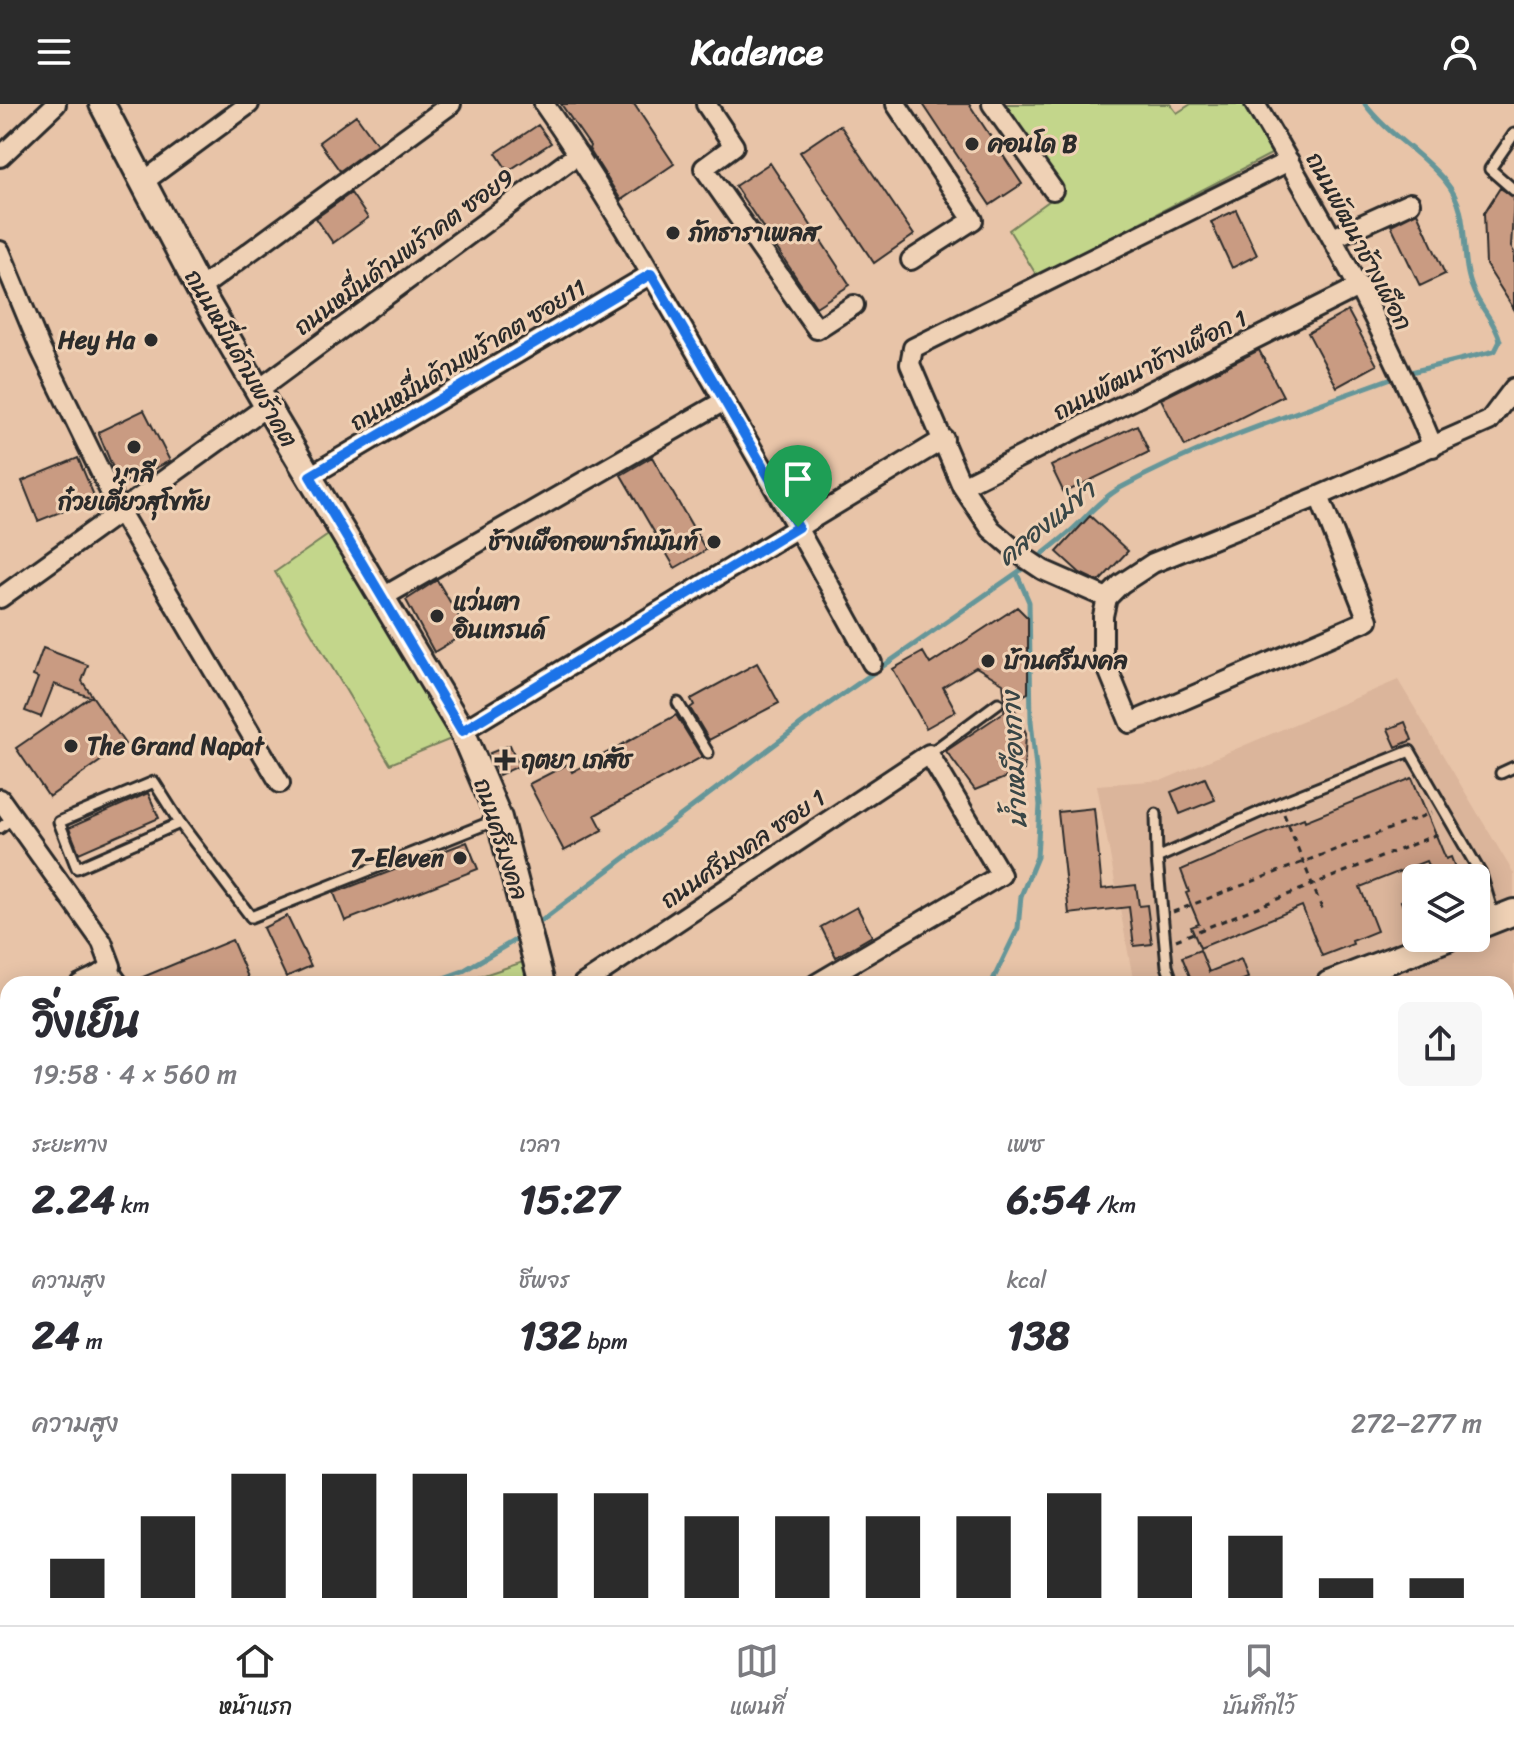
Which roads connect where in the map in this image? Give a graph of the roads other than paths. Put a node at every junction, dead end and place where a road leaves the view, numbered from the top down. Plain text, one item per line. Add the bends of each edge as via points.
1 (56, 104) edge
2 (102, 104) edge
3 (249, 104) edge
4 (451, 104) edge
5 (544, 104) edge
6 (706, 104) edge
7 (896, 104) edge
8 (992, 104) edge
9 (1255, 104) edge
10 (1514, 134) edge
11 (578, 154) junction
12 (0, 157) edge
13 (1289, 161) junction
14 (143, 182) junction
15 (1053, 190) dead end
16 (1514, 190) edge
17 (1410, 203) dead end
18 (1333, 238) junction
19 (0, 251) edge
20 (911, 260) dead end
21 (651, 274) junction
22 (1360, 286) junction
23 (199, 289) junction
24 (854, 305) dead end
25 (1514, 388) edge
26 (262, 398) junction
27 (724, 401) junction
28 (944, 439) junction
29 (1433, 447) junction
30 (310, 476) junction
31 (962, 486) junction
32 (1319, 496) junction
33 (120, 512) junction
34 (798, 527) junction
35 (383, 597) junction
36 (0, 598) edge
37 (1107, 598) junction
38 (872, 663) dead end
39 (678, 703) dead end
40 (998, 703) dead end
41 (462, 731) junction
42 (708, 753) dead end
43 (929, 754) junction
44 (1514, 767) edge
45 (1501, 773) dead end
46 (280, 783) dead end
47 (0, 799) edge
48 (1156, 814) dead end
49 (499, 818) junction
50 (7, 822) edge
51 (180, 823) junction
52 (1157, 858) junction
53 (1495, 920) edge
54 (1412, 952) edge
55 (111, 966) junction
56 (97, 976) edge
57 (118, 976) edge
58 (540, 976) edge
59 (595, 976) edge
60 (830, 976) edge
61 (1170, 976) edge
62 (1350, 976) edge

1 - 12 street
2 - 14 street, ถนนหมื่่นด้ามพร้าคต
3 - 14 street
4 - 23 street
5 - 11 street
6 - 24 street via 734,146 704,168 817,329
7 - 20 street via 973,220
8 - 15 street
9 - 13 street, ถนนพัฒนาช้างเผือก
10 - 16 lane via 1490,169
11 - 21 street
11 - 26 street, ถนนหมื่่นด้ามพร้าคต ซอย9
13 - 18 street, ถนนพัฒนาช้างเผือก
13 - 28 street via 913,348 910,364
14 - 23 street, ถนนหมื่่นด้ามพร้าคต
17 - 18 street
18 - 22 street, ถนนพัฒนาช้างเผือก
19 - 33 street via 41,350
21 - 27 street
21 - 30 street, ถนนหมื่่นด้ามพร้าคต ซอย11
22 - 29 street, ถนนพัฒนาช้างเผือก
22 - 31 street, ถนนพัฒนาช้างเผือก 1
23 - 26 street, ถนนหมื่่นด้ามพร้าคต
25 - 29 street via 1489,421
26 - 30 street, ถนนหมื่่นด้ามพร้าคต
26 - 33 street, ถนนหมื่่นด้ามพร้าคต ซอย9
27 - 34 street
27 - 35 street
28 - 31 street
28 - 34 street
29 - 32 street
30 - 35 street, ถนนหมื่่นด้ามพร้าคต
31 - 37 street via 991,529 1022,556
32 - 37 street via 1153,563
32 - 37 street via 1368,620 1130,723 1103,657
33 - 36 street, ถนนหมื่่นด้ามพร้าคต ซอย9
33 - 46 street
34 - 38 street
34 - 41 street
35 - 41 street, ถนนหมื่่นด้ามพร้าคต
39 - 42 lane
40 - 43 lane
41 - 49 street, ถนนศรีมงคล
43 - 59 street, ถนนศรีมงคล ซอย 1
43 - 60 street via 1001,875
44 - 45 lane
47 - 50 street
48 - 52 lane
49 - 51 lane via 251,917
49 - 58 street, ถนนศรีมงคล
50 - 55 street via 102,942
51 - 51 lane via 77,868 59,822 154,782
52 - 53 lane via 1410,751 1481,874
52 - 61 lane
54 - 62 street
55 - 56 street
55 - 57 lane

